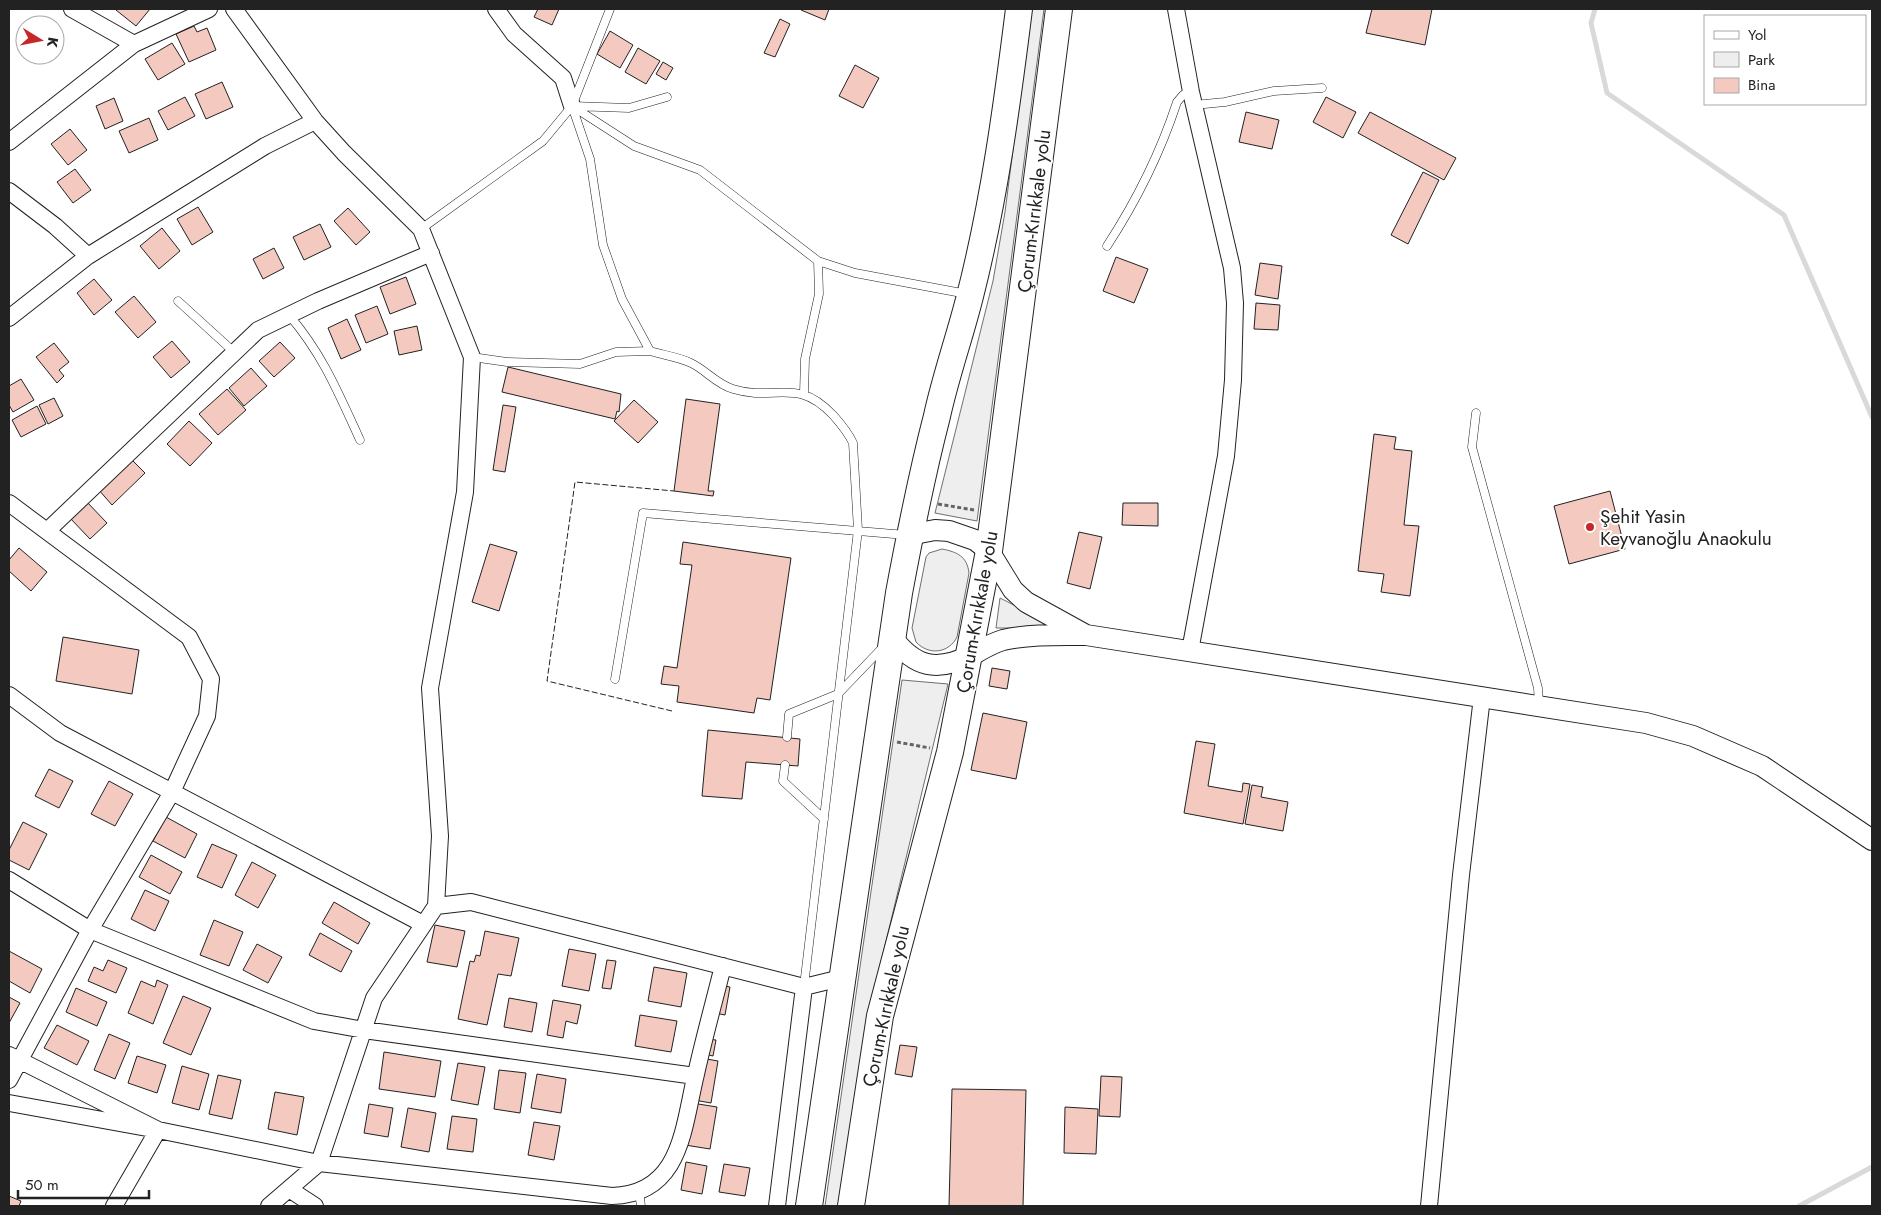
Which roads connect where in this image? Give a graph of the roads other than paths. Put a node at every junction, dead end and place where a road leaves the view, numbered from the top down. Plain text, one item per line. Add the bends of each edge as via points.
1 (72, 9) edge
2 (209, 9) edge
3 (234, 9) edge
4 (496, 9) edge
5 (610, 9) edge
6 (1019, 9) edge
7 (1059, 9) edge
8 (1176, 9) edge
9 (134, 44) junction
10 (1322, 88) dead end
11 (667, 97) dead end
12 (1192, 98) junction
13 (572, 106) junction
14 (315, 121) junction
15 (9, 142) edge
16 (9, 191) edge
17 (421, 229) junction
18 (1107, 246) dead end
19 (431, 253) junction
20 (88, 256) junction
21 (818, 261) junction
22 (970, 295) junction
23 (178, 301) dead end
24 (288, 315) junction
25 (9, 318) edge
26 (650, 350) junction
27 (234, 352) junction
28 (472, 358) junction
29 (804, 393) junction
30 (1476, 413) dead end
31 (360, 440) dead end
32 (9, 503) edge
33 (858, 530) junction
34 (47, 531) junction
35 (909, 536) junction
36 (989, 551) junction
37 (1086, 635) junction
38 (892, 637) junction
39 (1190, 651) junction
40 (969, 656) junction
41 (615, 679) dead end
42 (838, 694) junction
43 (9, 695) edge
44 (1482, 697) junction
45 (1539, 705) junction
46 (787, 737) dead end
47 (785, 765) dead end
48 (172, 792) junction
49 (824, 819) junction
50 (1872, 840) edge
51 (9, 880) edge
52 (436, 906) junction
53 (423, 924) junction
54 (90, 930) junction
55 (723, 966) junction
56 (841, 978) junction
57 (804, 987) junction
58 (364, 1030) junction
59 (14, 1057) edge
60 (695, 1076) junction
61 (9, 1080) edge
62 (9, 1102) edge
63 (158, 1130) junction
64 (319, 1163) junction
65 (289, 1189) junction
66 (640, 1199) edge
67 (114, 1206) edge
68 (269, 1206) edge
69 (315, 1206) edge
70 (779, 1206) edge
71 (809, 1206) edge
72 (851, 1206) edge
73 (1429, 1206) edge

1 - 9 street
2 - 9 street
3 - 14 street
4 - 13 street via 514,34 562,78
5 - 13 lane
6 - 22 highway via 998,156
7 - 36 highway, Çorum-Kırıkkale yolu
8 - 12 street
9 - 15 street
10 - 12 lane via 1274,91 1225,102
11 - 13 lane via 629,108
12 - 18 lane via 1183,95 1177,102 1143,187
12 - 39 street via 1232,268 1235,303 1226,456
13 - 17 lane via 543,140
13 - 21 lane via 634,146 700,170
13 - 26 lane via 590,159 603,244 622,299
14 - 17 street
14 - 20 street via 265,146
16 - 20 street
17 - 19 street
19 - 24 street
19 - 28 street
20 - 25 street
21 - 22 lane via 855,273
21 - 29 lane via 819,294 805,359
22 - 35 highway via 937,414
23 - 27 lane
24 - 27 street via 258,330
24 - 31 lane via 310,340 331,376
26 - 28 lane via 616,352 580,364
26 - 29 lane via 691,363 733,390
27 - 34 street
28 - 52 street via 465,492 430,688 440,836
29 - 33 lane via 823,404 848,432 853,443
30 - 45 lane via 1472,447 1538,688
32 - 34 street
33 - 35 lane
33 - 41 lane via 643,513
33 - 42 lane
34 - 48 street via 189,637 211,678 207,716
35 - 36 street via 935,530 950,531 975,540
35 - 38 highway
36 - 37 street via 1013,590 1026,602
36 - 40 highway, Çorum-Kırıkkale yolu
37 - 39 street
37 - 40 street via 1021,636 999,641
38 - 40 street via 904,653 927,664 949,663
38 - 42 lane
38 - 56 highway
39 - 44 street
40 - 72 highway, Çorum-Kırıkkale yolu via 950,752 880,1016
42 - 46 lane via 789,714
42 - 49 lane
43 - 48 street via 60,733
44 - 45 street
44 - 73 street via 1461,874
45 - 50 street via 1646,723 1727,749 1762,766
47 - 49 lane via 783,781
48 - 53 street
48 - 54 street
49 - 57 lane
51 - 54 street
52 - 53 street
52 - 55 street via 471,902
53 - 58 street via 374,998
54 - 58 street via 314,1021
54 - 59 street
55 - 57 street
55 - 60 street
56 - 57 street
56 - 71 highway
57 - 70 street
58 - 60 street
58 - 64 street
59 - 61 street
59 - 63 street
60 - 66 street via 679,1150
62 - 63 street
63 - 64 street
63 - 67 street
64 - 65 street
64 - 66 street
65 - 68 street
65 - 69 street

